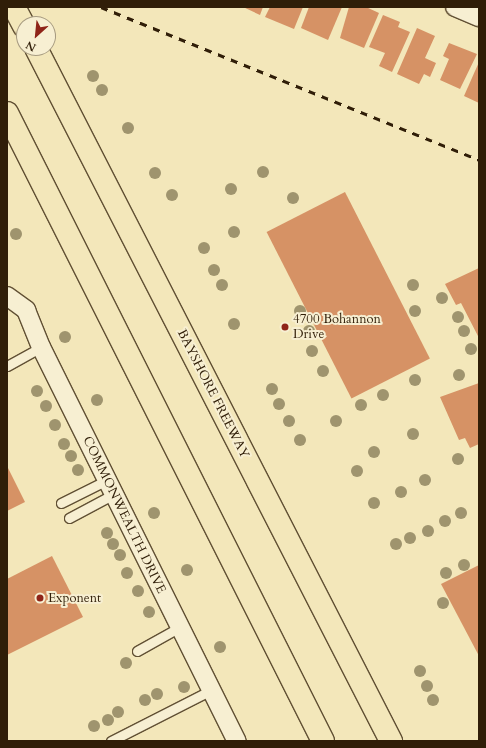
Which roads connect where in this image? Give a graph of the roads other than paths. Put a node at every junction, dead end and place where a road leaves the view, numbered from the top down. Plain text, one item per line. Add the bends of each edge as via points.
1 (14, 7) edge
2 (19, 16) edge
3 (40, 56) edge
4 (7, 113) edge
5 (7, 296) edge
6 (41, 347) junction
7 (7, 366) edge
8 (110, 487) junction
9 (61, 503) dead end
10 (69, 518) dead end
11 (180, 627) junction
12 (137, 651) dead end
13 (211, 690) junction
14 (111, 741) edge
15 (237, 741) edge
16 (323, 741) edge
17 (391, 741) edge

1 - 2 highway
3 - 17 highway, BAYSHORE FREEWAY
4 - 16 highway
5 - 6 street, COMMONWEALTH DRIVE via 26,310
6 - 7 lane
6 - 8 street, COMMONWEALTH DRIVE
8 - 9 lane
8 - 10 lane
8 - 11 street, COMMONWEALTH DRIVE
11 - 12 lane
11 - 13 street, COMMONWEALTH DRIVE
13 - 14 lane
13 - 15 street, COMMONWEALTH DRIVE

